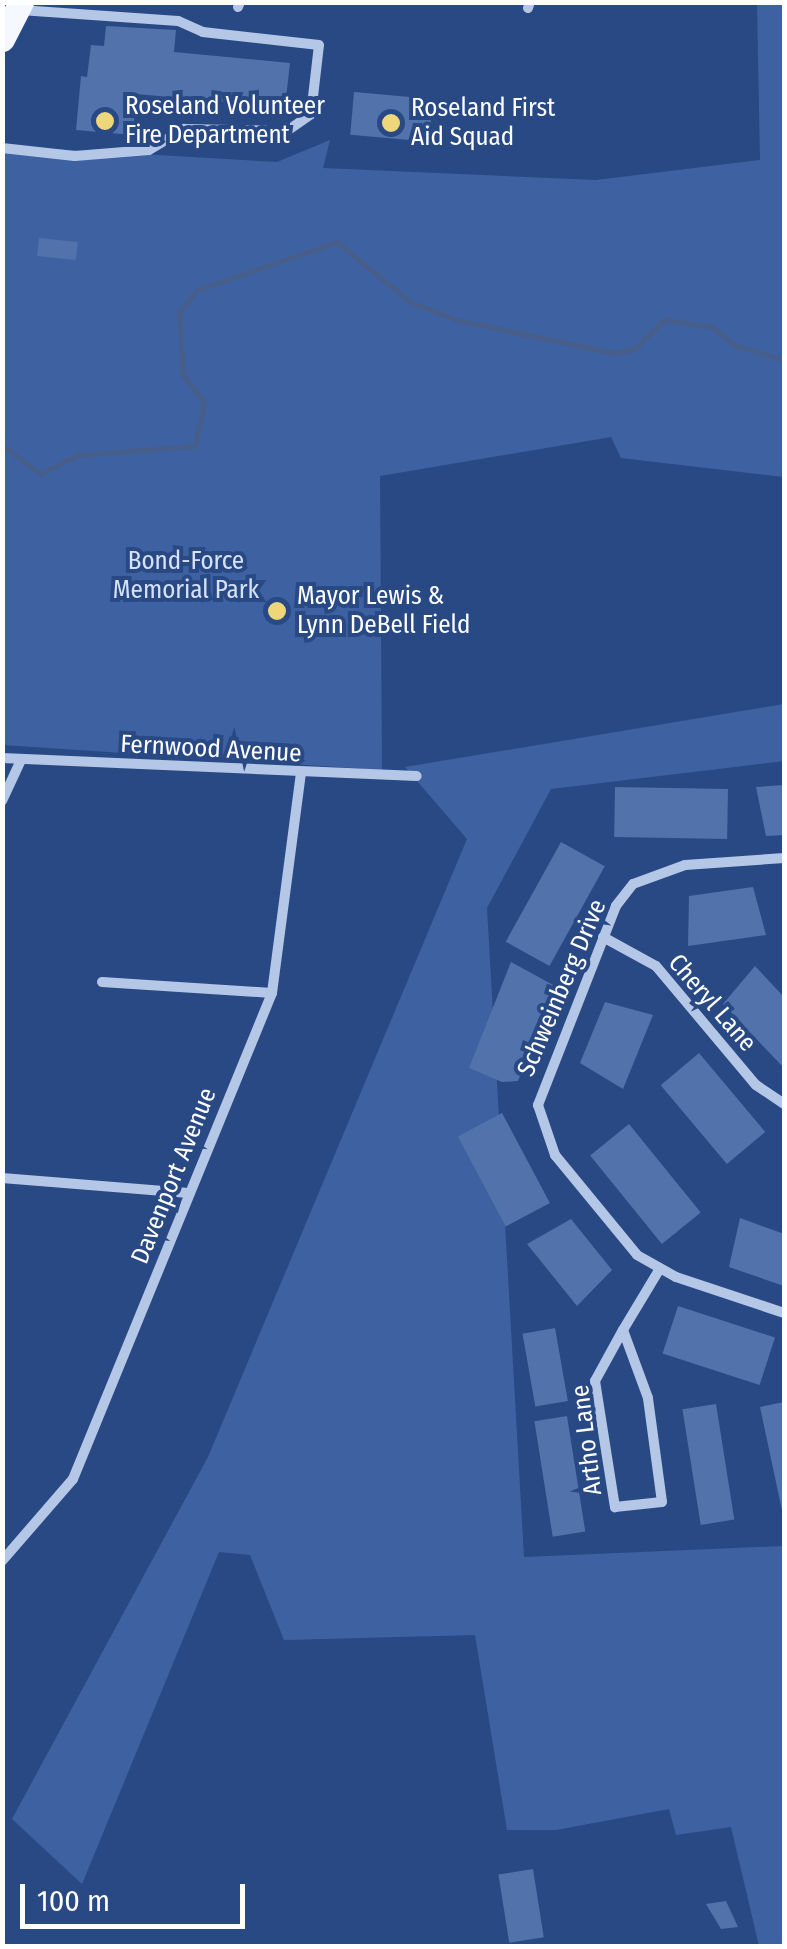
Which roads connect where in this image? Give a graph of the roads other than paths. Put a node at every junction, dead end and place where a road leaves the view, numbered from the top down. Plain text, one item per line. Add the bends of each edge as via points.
1 (19, 6) edge
2 (2, 40) edge
3 (2, 148) edge
4 (2, 758) edge
5 (21, 760) junction
6 (302, 774) junction
7 (418, 776) dead end
8 (2, 801) edge
9 (784, 858) edge
10 (603, 937) junction
11 (102, 982) dead end
12 (272, 992) junction
13 (784, 1104) edge
14 (2, 1178) edge
15 (188, 1193) junction
16 (659, 1270) junction
17 (784, 1313) edge
18 (623, 1330) junction
19 (4, 1557) edge

1 - 2 main road
1 - 3 street via 178,21 203,32 319,45 311,114 287,130 184,129 149,150 99,156
4 - 5 street, Fernwood Avenue
5 - 6 street, Fernwood Avenue
5 - 8 street
6 - 7 street, Fernwood Avenue
6 - 12 street, Davenport Avenue
9 - 10 street, Schweinberg Drive via 653,873 625,892
10 - 13 street, Cheryl Lane via 656,966 756,1085
10 - 16 street, Schweinberg Drive via 540,1093 538,1117 555,1155 616,1233
11 - 12 street
12 - 15 street, Davenport Avenue
14 - 15 street
15 - 19 street, Davenport Avenue via 74,1479
16 - 17 street, Schweinberg Drive
16 - 18 street, Artho Lane
18 - 18 street, Artho Lane via 648,1398 662,1502 615,1507 595,1381

